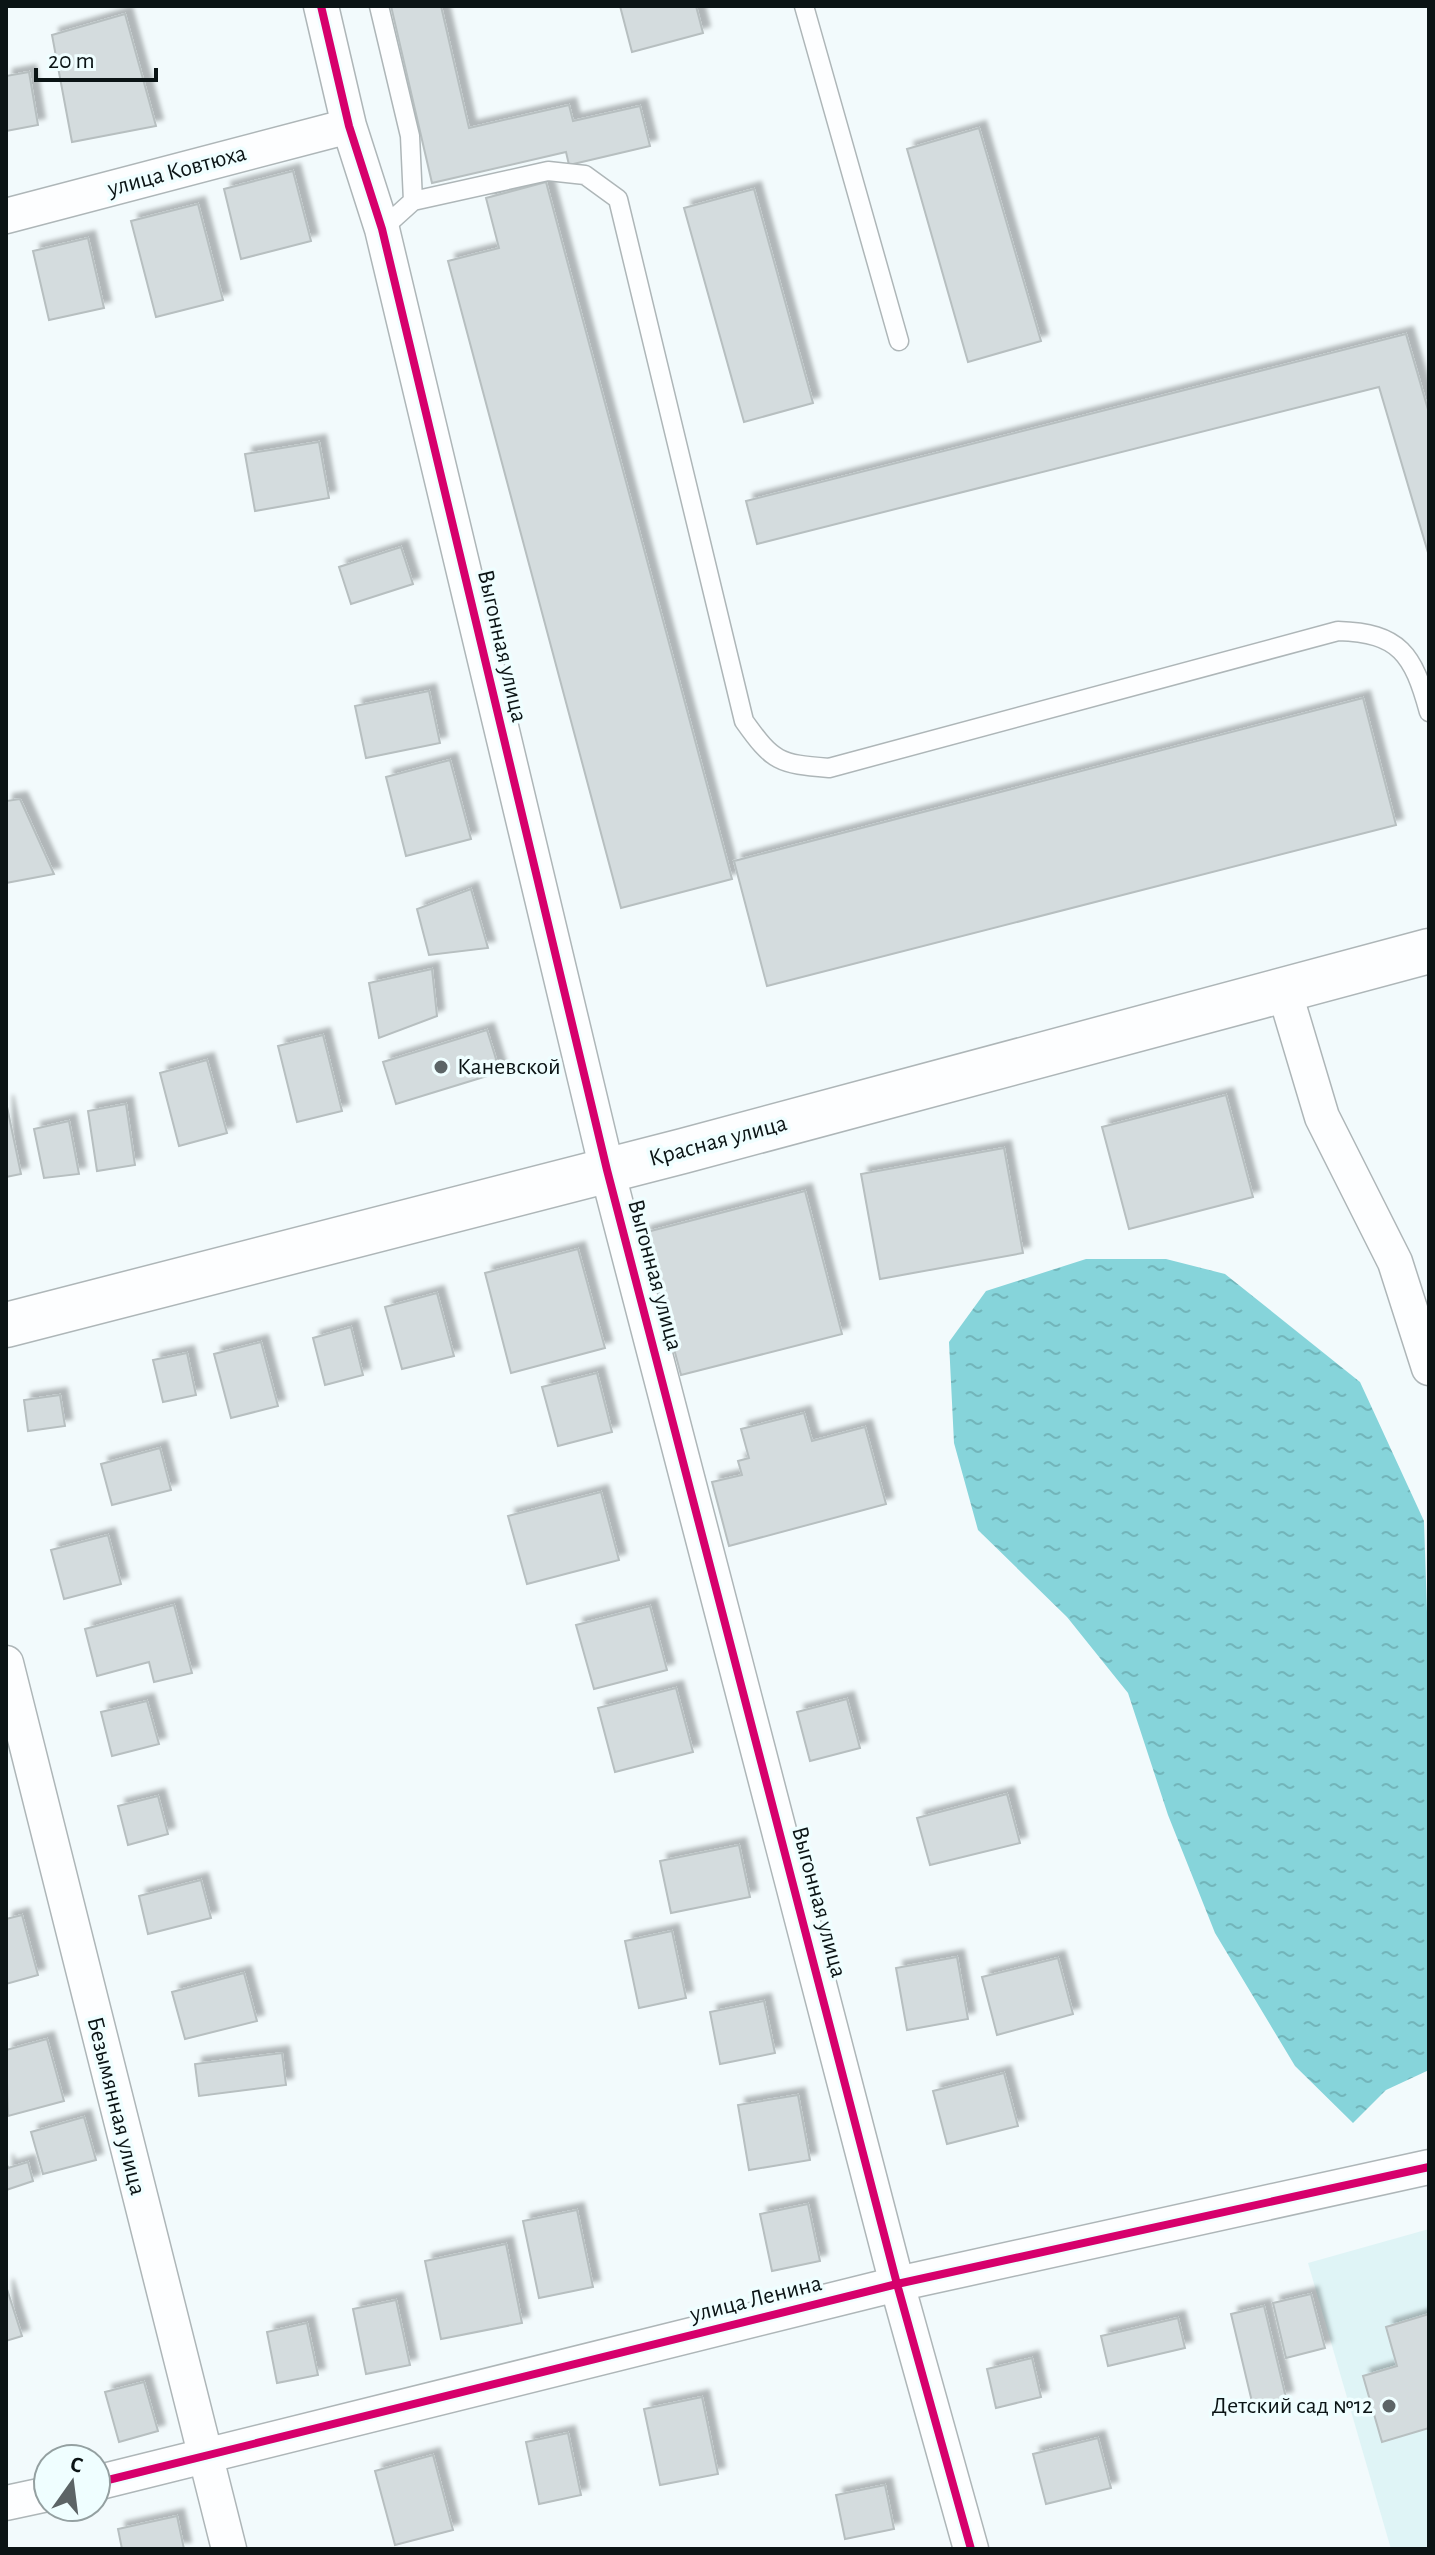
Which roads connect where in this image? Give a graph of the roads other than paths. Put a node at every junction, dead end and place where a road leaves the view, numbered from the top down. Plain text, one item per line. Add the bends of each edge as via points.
1 (321, 6) edge
2 (379, 6) edge
3 (804, 6) edge
4 (349, 126) junction
5 (413, 201) junction
6 (6, 216) edge
7 (382, 229) junction
8 (899, 341) dead end
9 (1429, 712) edge
10 (1429, 951) edge
11 (1284, 990) junction
12 (607, 1170) junction
13 (6, 1325) edge
14 (1429, 1368) edge
15 (6, 1663) edge
16 (1429, 2167) edge
17 (897, 2284) junction
18 (204, 2459) junction
19 (112, 2479) edge
20 (32, 2497) edge
21 (6, 2503) edge
22 (229, 2549) edge
23 (971, 2549) edge

1 - 4 street, Выгонная улица
2 - 5 lane via 410,136
3 - 8 lane
4 - 6 street, улица Ковтюха
4 - 7 street, Выгонная улица
5 - 7 lane
5 - 9 lane via 548,171 585,175 618,199 744,721 768,754 794,765 829,768 1338,631 1374,632 1397,646 1420,678
7 - 12 street, Выгонная улица
10 - 11 main road, Красная улица
11 - 12 main road, Красная улица
11 - 14 street via 1322,1117 1395,1262
12 - 13 main road, Красная улица
12 - 17 street, Выгонная улица
15 - 18 street, Безымянная улица
16 - 17 street, улица Ленина
17 - 18 street, улица Ленина
17 - 23 street, Выгонная улица
18 - 19 street, улица Ленина
18 - 22 street, Безымянная улица
20 - 21 street

